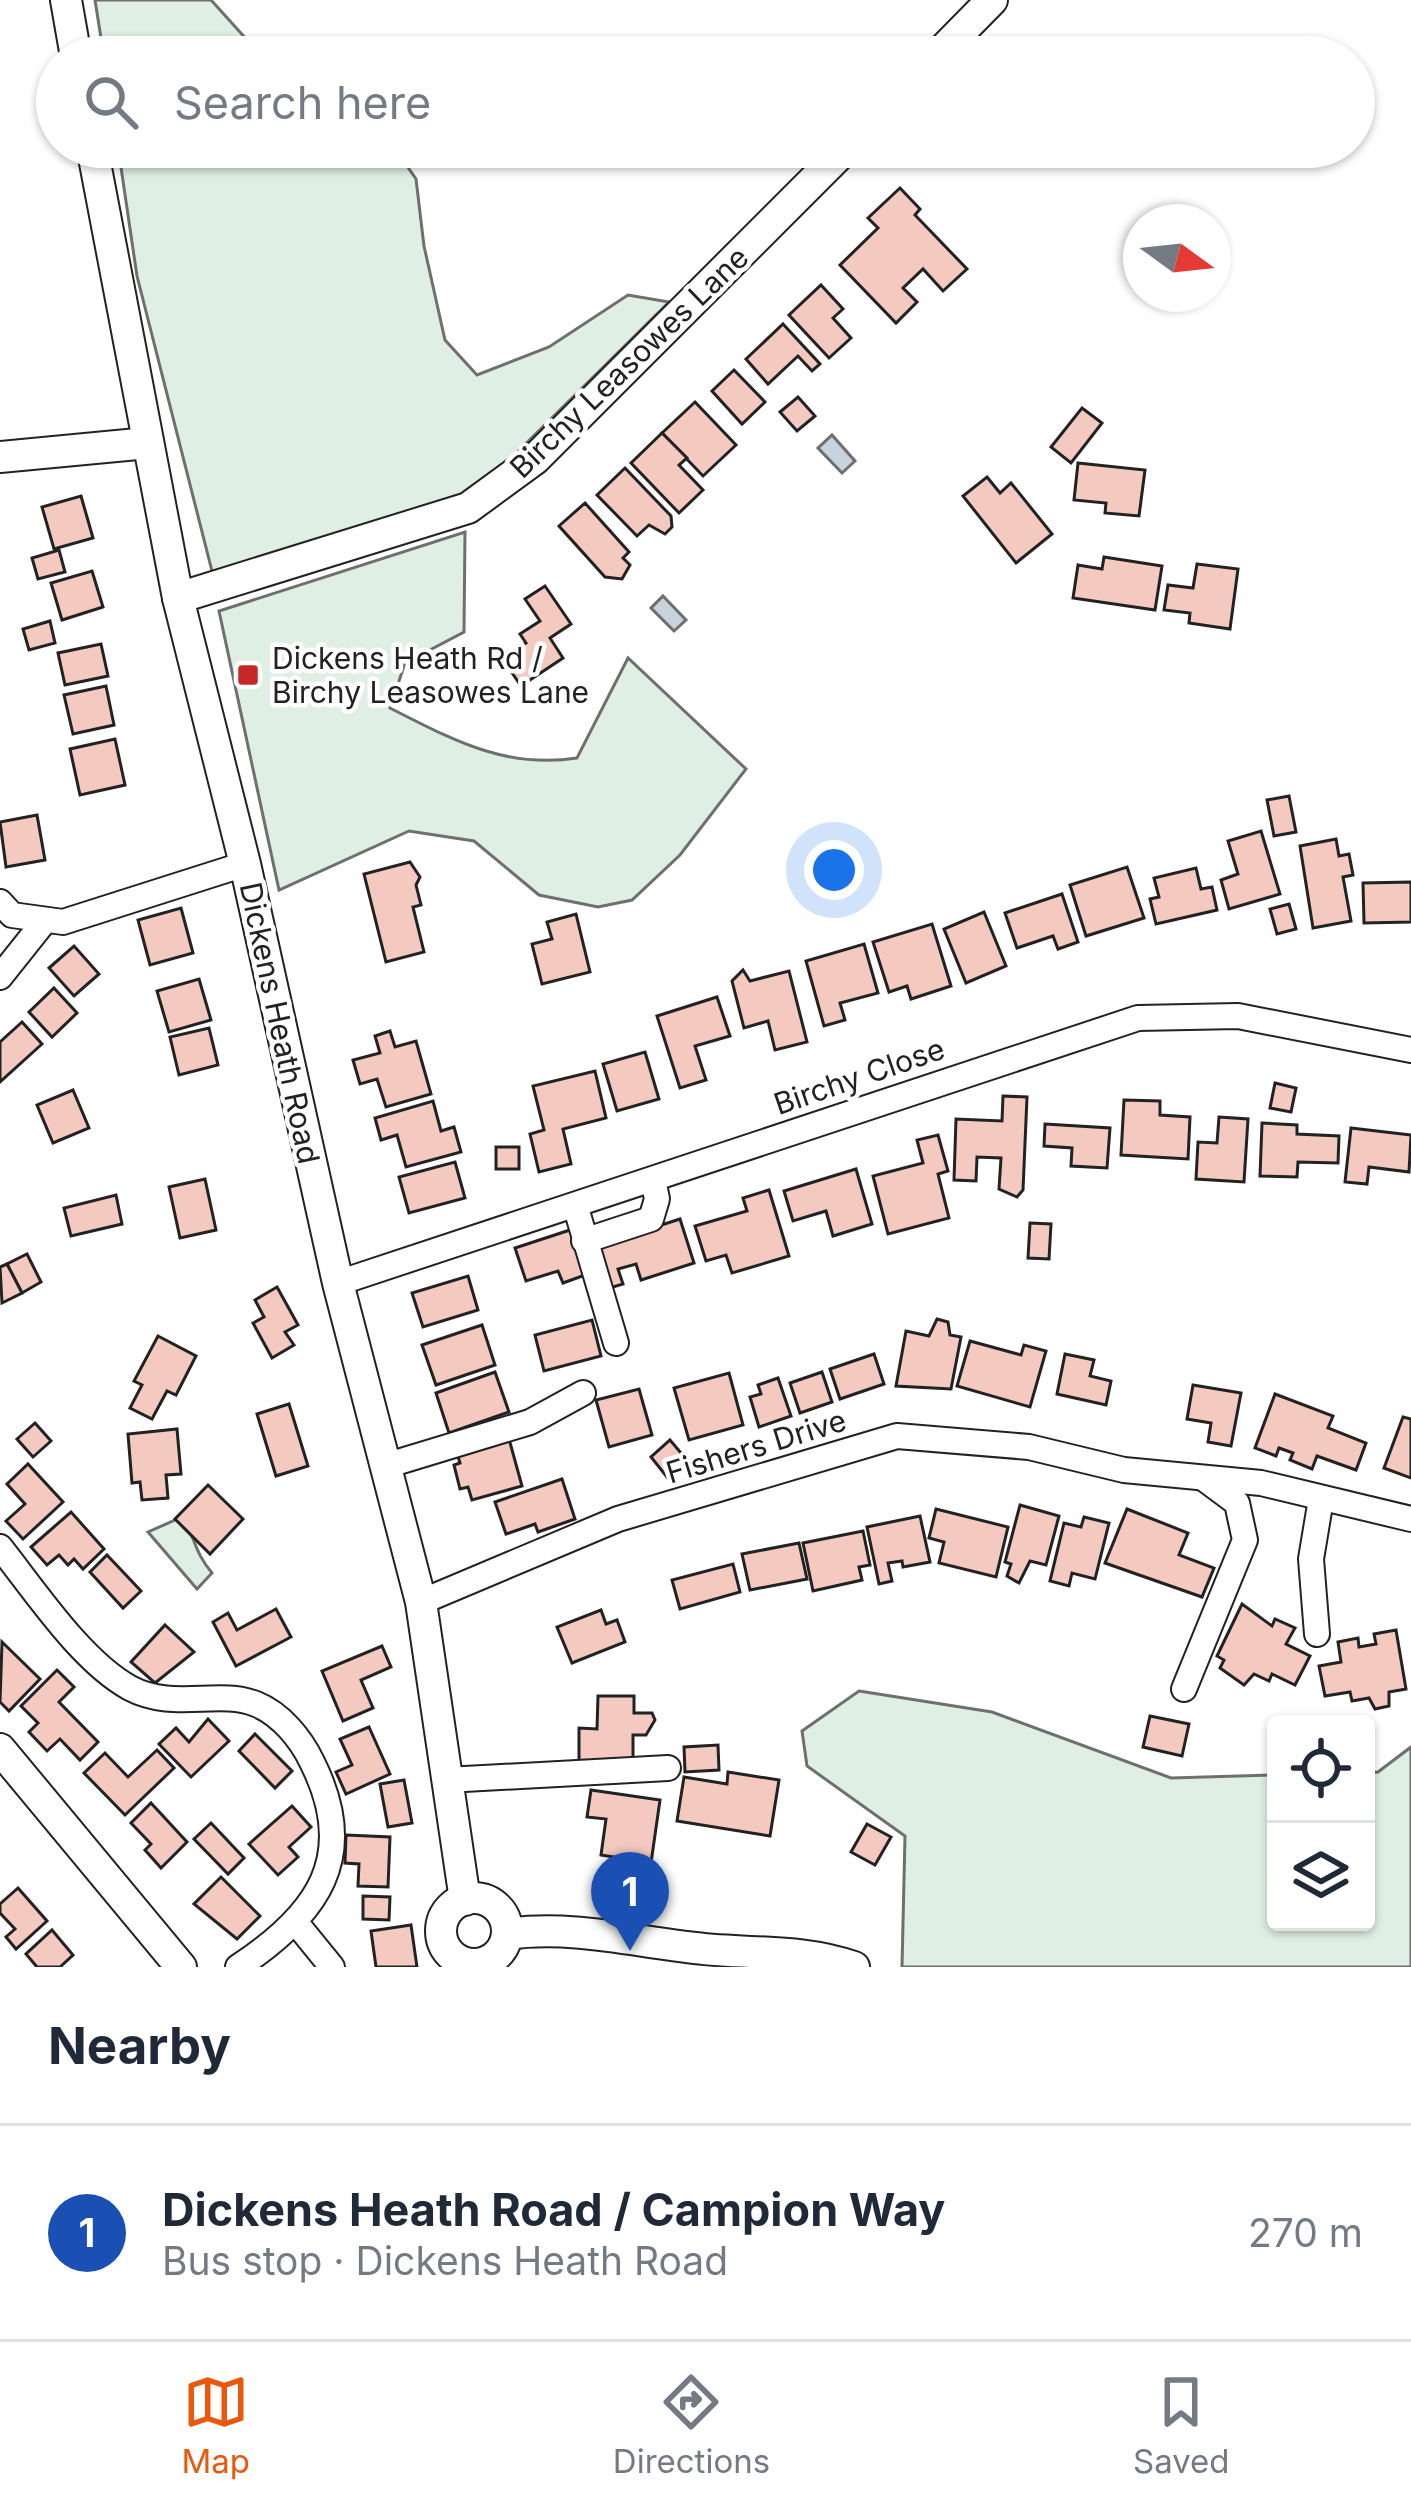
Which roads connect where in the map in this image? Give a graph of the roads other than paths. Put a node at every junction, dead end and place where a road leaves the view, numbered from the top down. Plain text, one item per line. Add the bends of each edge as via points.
1 (66, 0) edge
2 (992, 0) edge
3 (72, 36) edge
4 (957, 36) edge
5 (96, 168) edge
6 (826, 168) edge
7 (148, 443) junction
8 (0, 457) edge
9 (178, 598) junction
10 (245, 864) junction
11 (0, 902) edge
12 (44, 923) junction
13 (0, 977) edge
14 (1411, 1050) edge
15 (653, 1180) junction
16 (576, 1208) junction
17 (584, 1241) junction
18 (338, 1283) junction
19 (616, 1343) dead end
20 (584, 1393) dead end
21 (385, 1466) junction
22 (1203, 1477) junction
23 (1321, 1499) junction
24 (1411, 1519) edge
25 (0, 1547) edge
26 (421, 1602) junction
27 (1317, 1634) dead end
28 (1184, 1689) dead end
29 (0, 1749) edge
30 (668, 1768) dead end
31 (446, 1780) junction
32 (464, 1900) junction
33 (297, 1924) junction
34 (507, 1934) junction
35 (722, 1959) edge
36 (477, 1966) edge
37 (181, 1967) edge
38 (238, 1967) edge
39 (332, 1967) edge
40 (854, 1967) edge

1 - 3 street
2 - 4 street
5 - 7 street, Dickens Heath Road
6 - 9 street, Birchy Leasowes Lane via 498,489 468,508
7 - 8 street
7 - 9 street, Dickens Heath Road
9 - 10 street, Dickens Heath Road
10 - 12 street
10 - 18 street, Dickens Heath Road
11 - 12 street via 12,915
12 - 13 street
14 - 15 street, Birchy Close via 1238,1016 1138,1018
15 - 16 street, Birchy Close
15 - 17 street via 651,1220
16 - 17 street
16 - 18 street, Birchy Close
17 - 19 street
18 - 21 street, Dickens Heath Road
20 - 21 street via 530,1422
21 - 26 street, Dickens Heath Road
22 - 23 street, Fishers Drive
22 - 26 street, Fishers Drive via 1124,1470 1029,1447 897,1436 617,1519
22 - 28 street via 1237,1503 1245,1540
23 - 24 street, Fishers Drive
23 - 27 street via 1311,1559
25 - 33 street via 69,1634 128,1687 168,1701 254,1703 286,1724 324,1785 333,1831 327,1873
26 - 31 street, Dickens Heath Road
29 - 37 street
30 - 31 street
31 - 32 street, Dickens Heath Road
32 - 34 street via 495,1905
32 - 36 street via 447,1912 443,1943
33 - 38 street
33 - 39 street
34 - 35 street via 586,1932
34 - 36 street via 494,1958
35 - 40 street via 809,1952

